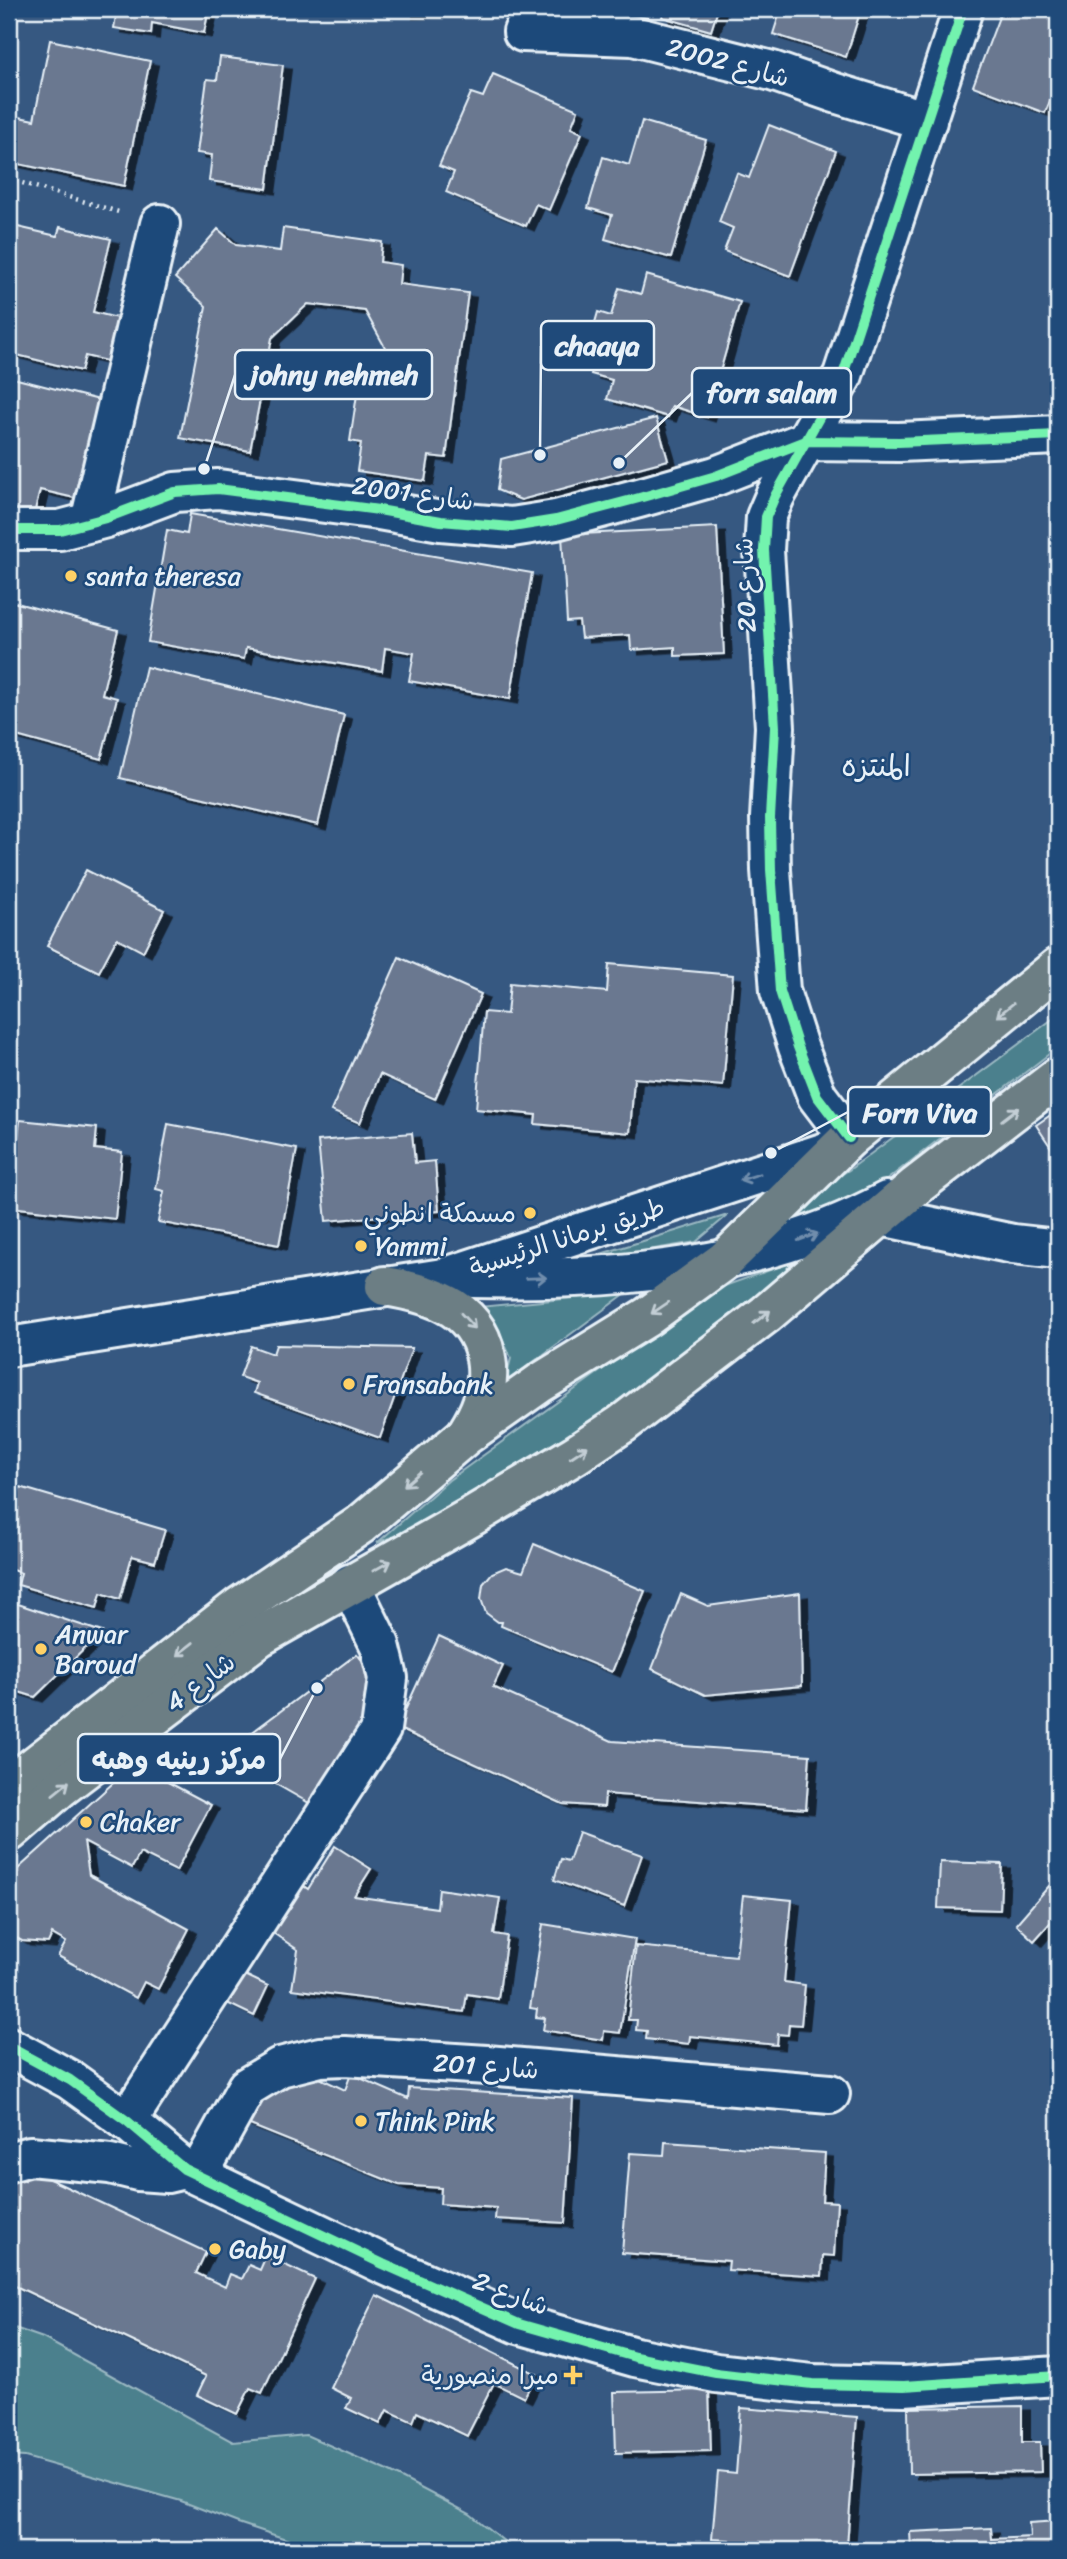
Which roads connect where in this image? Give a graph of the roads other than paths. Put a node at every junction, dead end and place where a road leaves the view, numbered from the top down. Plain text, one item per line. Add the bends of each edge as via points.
1 (963, 9) edge
2 (523, 32) dead end
3 (927, 121) junction
4 (160, 224) road end
5 (1058, 435) edge
6 (806, 441) junction
7 (90, 522) junction
8 (9, 530) edge
9 (1058, 967) edge
10 (1058, 1077) edge
11 (844, 1143) junction
12 (916, 1186) junction
13 (881, 1216) junction
14 (1058, 1249) edge
15 (725, 1260) junction
16 (443, 1278) junction
17 (385, 1286) junction
18 (9, 1347) edge
19 (465, 1436) junction
20 (350, 1584) junction
21 (249, 1622) junction
22 (9, 1786) edge
23 (9, 1832) edge
24 (9, 2047) edge
25 (830, 2094) dead end
26 (127, 2121) junction
27 (9, 2162) edge
28 (191, 2172) junction
29 (1052, 2380) edge

1 - 3 street, شارع 20
2 - 3 street, شارع 2002 via 633,36 772,71
3 - 6 street, شارع 20 via 843,375
4 - 7 street
5 - 6 street
6 - 7 street, شارع 2001 via 652,495 512,527 441,522 218,489 175,492
6 - 11 street, شارع 20 via 766,517 764,550 775,727 770,818 776,949 780,991 798,1047 817,1096
7 - 8 street, شارع 2001 via 60,530
9 -> 11 main road, طريق برمانا الرئيسية
12 -> 10 main road
11 - 15 main road
11 -> 16 street, طريق برمانا الرئيسية
12 - 13 main road
15 -> 12 street via 849,1222
13 - 14 street
20 -> 13 main road via 622,1424 766,1314
16 -> 15 street via 615,1274
15 -> 19 main road
16 - 17 street, طريق برمانا الرئيسية
17 - 18 street, طريق برمانا الرئيسية
17 -> 19 main road via 412,1290 447,1304 473,1324 484,1343 485,1392
19 -> 21 main road
20 - 21 main road
20 - 26 street via 380,1645 388,1678 381,1729
21 -> 22 main road, شارع 4
23 -> 21 main road, شارع 4
24 - 26 street, شارع 2 via 70,2080
25 - 28 street, شارع 201 via 487,2065 320,2057 280,2067 247,2087
26 - 28 street, شارع 2
27 - 28 street via 30,2156 138,2171
28 - 29 street, شارع 2 via 519,2324 635,2357 716,2373 812,2384 904,2386

